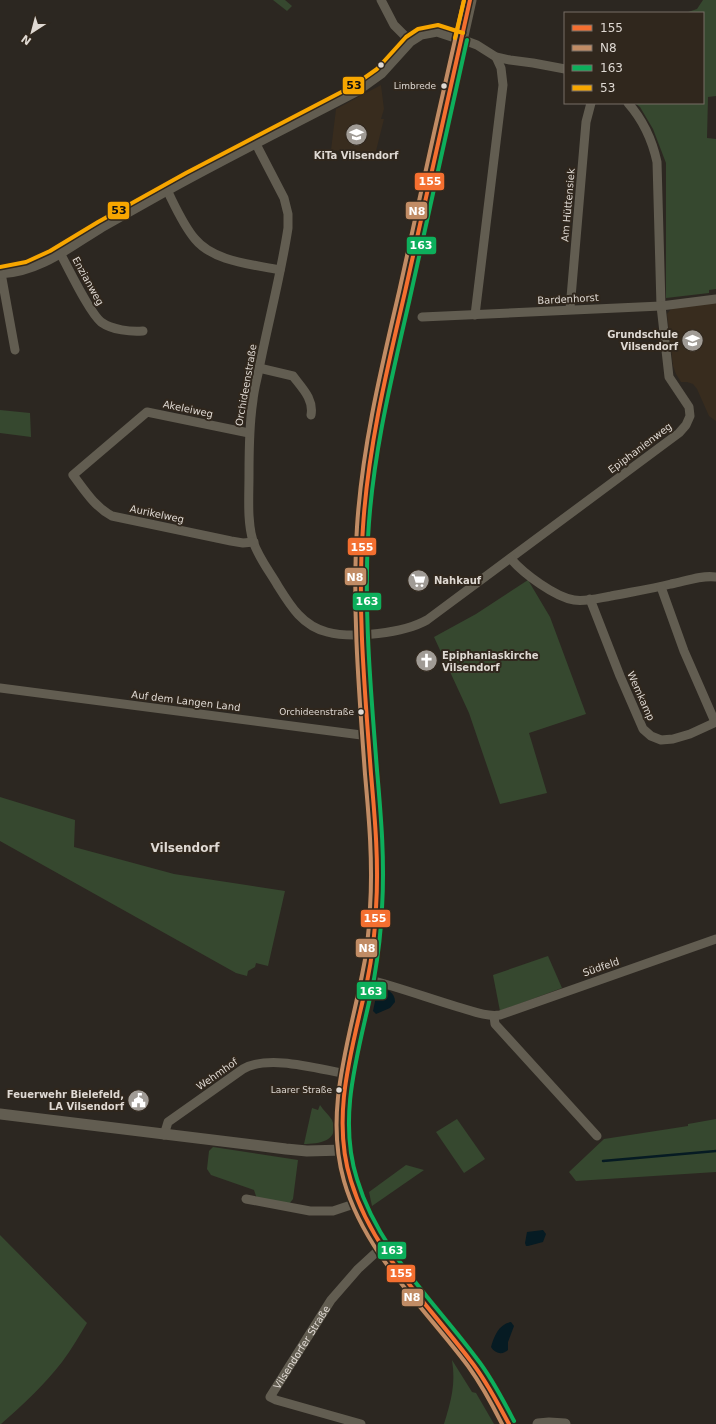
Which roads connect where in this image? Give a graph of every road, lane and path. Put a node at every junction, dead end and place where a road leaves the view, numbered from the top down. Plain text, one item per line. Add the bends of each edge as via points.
1 (381, 0) edge
2 (470, 0) edge
3 (461, 38) junction
4 (410, 41) junction
5 (496, 56) junction
6 (564, 69) edge
7 (591, 104) edge
8 (629, 104) edge
9 (256, 144) junction
10 (167, 190) junction
11 (60, 252) junction
12 (280, 270) junction
13 (1, 273) edge
14 (716, 299) edge
15 (661, 306) junction
16 (570, 309) junction
17 (475, 315) junction
18 (422, 317) dead end
19 (143, 331) dead end
20 (15, 350) dead end
21 (259, 368) junction
22 (311, 415) dead end
23 (249, 433) junction
24 (73, 476) joint
25 (254, 542) junction
26 (511, 559) junction
27 (716, 577) edge
28 (661, 587) junction
29 (590, 599) junction
30 (363, 634) junction
31 (0, 688) edge
32 (716, 722) edge
33 (369, 736) junction
34 (716, 939) edge
35 (367, 979) junction
36 (494, 1016) junction
37 (347, 1074) junction
38 (0, 1114) edge
39 (164, 1135) junction
40 (597, 1136) dead end
41 (344, 1150) junction
42 (246, 1199) dead end
43 (357, 1203) junction
44 (382, 1246) junction
45 (361, 1424) edge
46 (509, 1424) edge
47 (538, 1424) edge
48 (565, 1424) edge

1 - 4 street via 394,25
2 - 3 main road
3 - 4 street via 431,31 420,34
3 - 5 street
3 - 30 main road via 375,431 363,528
4 - 9 street via 381,73 364,86
5 - 6 street
5 - 17 street via 501,68 503,85
7 - 16 street, Am Hüttensiek via 586,122
8 - 15 street, Epiphanienweg via 646,129 657,162
9 - 10 street
9 - 12 street, Orchideenstraße via 284,198 288,214
10 - 11 street
10 - 12 street via 192,236 208,251 225,258
11 - 13 street via 34,266
11 - 19 street, Enzianweg via 98,319 109,326
12 - 21 street, Orchideenstraße
13 - 20 street
14 - 15 street, Bardenhorst
15 - 16 street, Bardenhorst
15 - 26 street, Epiphanienweg via 669,377 689,407 690,416 686,425 679,434
16 - 17 street, Bardenhorst
17 - 18 street, Bardenhorst
21 - 22 street via 293,376 310,399
21 - 23 street, Orchideenstraße
23 - 24 street, Akeleiweg via 147,412
23 - 25 street, Orchideenstraße via 249,501
24 - 25 street, Aurikelweg via 96,505 112,516 231,541
25 - 30 street, Orchideenstraße via 283,594 302,620 313,628 335,634
26 - 29 street via 533,578 563,597 576,600
26 - 30 street, Epiphanienweg via 419,625 403,630
27 - 28 street via 706,576
28 - 29 street
28 - 32 street, Wemkamp via 684,651
29 - 32 street, Wemkamp via 643,729 661,740 673,739
30 - 33 main road
31 - 33 street, Auf dem Langen Land
33 - 35 main road via 378,874 375,928
34 - 36 street, Südfeld
35 - 36 street, Südfeld
35 - 37 main road
36 - 40 street via 495,1024
37 - 39 street, Wehmhof via 282,1063 247,1067 168,1122
37 - 41 main road via 342,1131
38 - 39 street
39 - 41 street via 298,1150
41 - 43 main road via 347,1171
42 - 43 street via 310,1212 333,1211
43 - 44 main road
44 - 45 street, Vilsendorfer Straße via 331,1300 270,1397
44 - 46 main road via 473,1363
47 - 48 street

